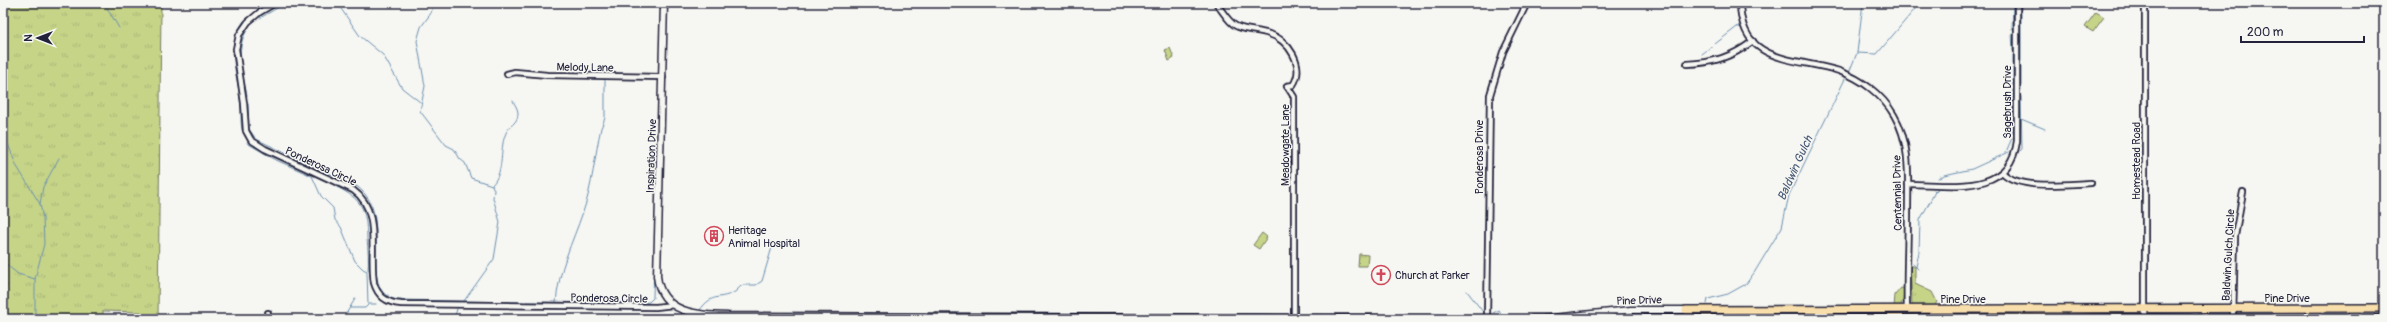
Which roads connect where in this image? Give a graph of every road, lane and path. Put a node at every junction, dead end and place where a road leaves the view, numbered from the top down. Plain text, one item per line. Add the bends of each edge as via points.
1 (275, 3) edge
2 (664, 3) edge
3 (1216, 3) edge
4 (1527, 3) edge
5 (1740, 3) edge
6 (2017, 3) edge
7 (2145, 3) edge
8 (1753, 41) junction
9 (1687, 64) dead end
10 (507, 74) dead end
11 (663, 77) junction
12 (2003, 173) junction
13 (2091, 183) dead end
14 (1908, 184) junction
15 (2243, 192) dead end
16 (673, 305) junction
17 (2384, 308) edge
18 (2145, 309) junction
19 (2233, 309) junction
20 (2287, 309) junction
21 (1686, 310) junction
22 (1907, 310) junction
23 (268, 313) dead end
24 (1294, 318) edge
25 (1906, 318) edge
26 (268, 319) edge
27 (1162, 319) edge
28 (1460, 319) edge
29 (1487, 319) edge
30 (1532, 319) edge
31 (1544, 319) edge
32 (1646, 319) edge
33 (1683, 319) edge
34 (1690, 319) edge
35 (1736, 319) edge
36 (1823, 319) edge
37 (2145, 319) edge
38 (2191, 319) edge
39 (2200, 319) edge
40 (2233, 319) edge
41 (2287, 319) edge
42 (2384, 319) edge

1 - 16 street, Ponderosa Circle via 250,20 236,43 246,133 252,142 350,189 364,201 371,221 374,283 384,299 401,304 648,307
2 - 11 main road, Inspiration Drive
3 - 24 street, Meadowgate Lane via 1236,26 1279,38 1289,48 1297,64 1296,81 1293,85 1287,86 1294,97
4 - 29 street, Ponderosa Drive via 1503,52 1490,95
5 - 8 street via 1745,25
6 - 12 street, Sagebrush Drive via 2017,141 2014,156
7 - 18 street, Homestead Road
8 - 9 street via 1724,58
8 - 14 street, Centennial Drive via 1778,58 1836,70 1873,90 1890,109 1902,132 1907,151
10 - 11 street, Melody Lane via 515,72
11 - 16 main road, Inspiration Drive via 657,274 660,291
12 - 13 street via 2008,178 2023,183
12 - 14 street via 1992,180 1978,183
14 - 22 street, Centennial Drive
15 - 19 street, Baldwin Gulch Circle via 2235,236
16 - 27 main road via 691,314 728,316
17 - 20 main road, Pine Drive
18 - 19 main road, Pine Drive
18 - 22 main road, Pine Drive
18 - 37 street, Homestead Road
19 - 20 main road, Pine Drive
19 - 40 street, Baldwin Gulch Circle
20 - 41 street
21 - 22 main road, Pine Drive
21 - 31 main road, Pine Drive via 1620,311
21 - 33 main road
21 - 34 main road
22 - 25 main road, Centennial Drive
23 - 26 street
24 - 27 main road
24 - 28 main road
25 - 36 main road, Pine Drive
25 - 37 main road, Pine Drive
30 - 31 main road, Pine Drive
32 - 33 main road, Pine Drive
33 - 34 main road, Pine Drive
34 - 35 main road, Pine Drive
37 - 38 main road, Pine Drive
39 - 40 main road, Pine Drive
40 - 41 main road, Pine Drive
41 - 42 main road, Pine Drive

